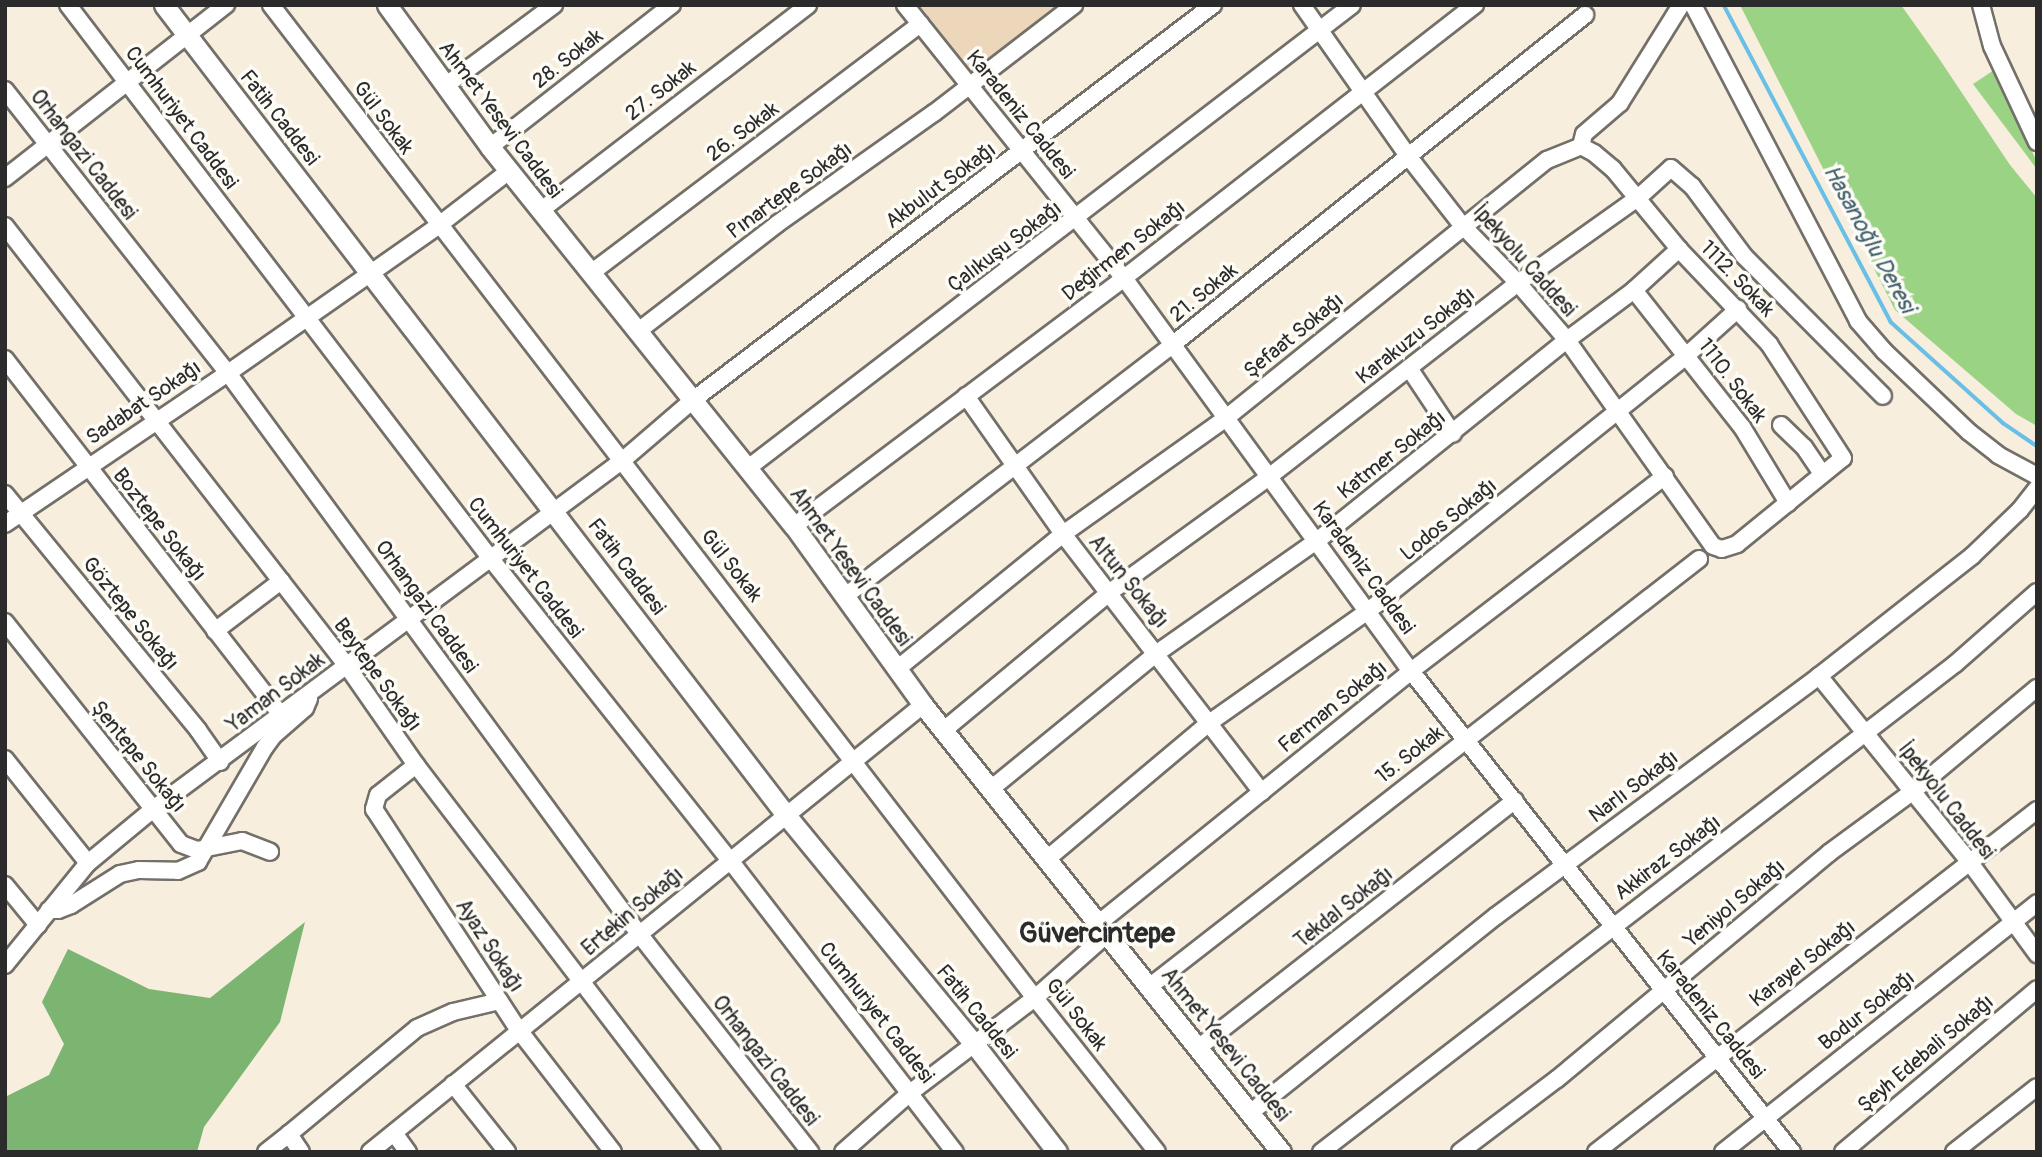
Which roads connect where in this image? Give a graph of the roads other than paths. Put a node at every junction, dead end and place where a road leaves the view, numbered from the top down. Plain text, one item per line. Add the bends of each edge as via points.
1 (68, 5) edge
2 (164, 5) edge
3 (226, 5) edge
4 (271, 5) edge
5 (554, 5) edge
6 (672, 5) edge
7 (808, 5) edge
8 (905, 5) edge
9 (1074, 5) edge
10 (1213, 5) edge
11 (1302, 5) edge
12 (1352, 5) edge
13 (1475, 5) edge
14 (1681, 5) edge
15 (1693, 5) edge
16 (1981, 5) edge
17 (393, 7) edge
18 (1585, 15) dead end
19 (920, 24) junction
20 (1321, 30) junction
21 (187, 34) junction
22 (128, 83) junction
23 (969, 85) junction
24 (445, 86) junction
25 (5, 90) edge
26 (1364, 91) junction
27 (2037, 142) edge
28 (49, 146) junction
29 (1581, 146) junction
30 (490, 147) junction
31 (1022, 153) junction
32 (1408, 156) junction
33 (509, 171) junction
34 (5, 178) edge
35 (1639, 197) junction
36 (540, 211) junction
37 (1077, 218) junction
38 (439, 225) junction
39 (1462, 225) junction
40 (5, 226) edge
41 (1679, 249) junction
42 (370, 273) junction
43 (591, 273) junction
44 (1124, 278) junction
45 (1518, 283) junction
46 (1634, 290) junction
47 (1738, 309) junction
48 (306, 316) junction
49 (637, 332) junction
50 (1567, 340) junction
51 (1172, 345) junction
52 (1687, 355) junction
53 (5, 359) edge
54 (1409, 368) junction
55 (228, 373) junction
56 (966, 396) junction
57 (1882, 396) dead end
58 (693, 400) junction
59 (1617, 411) junction
60 (1226, 418) junction
61 (156, 421) junction
62 (1781, 425) dead end
63 (1452, 433) junction
64 (623, 460) junction
65 (1017, 465) junction
66 (87, 466) junction
67 (748, 468) junction
68 (1822, 474) junction
69 (1270, 476) junction
70 (1665, 476) junction
71 (2037, 476) edge
72 (2037, 488) edge
73 (5, 494) edge
74 (1788, 503) junction
75 (553, 509) junction
76 (20, 513) junction
77 (5, 524) edge
78 (794, 526) junction
79 (1063, 534) junction
80 (1318, 540) junction
81 (491, 559) junction
82 (1699, 559) dead end
83 (281, 581) junction
84 (1110, 592) junction
85 (2037, 592) edge
86 (844, 597) junction
87 (1368, 611) junction
88 (409, 618) junction
89 (5, 622) edge
90 (215, 631) junction
91 (1157, 653) junction
92 (346, 666) junction
93 (897, 669) junction
94 (1411, 671) junction
95 (1819, 676) junction
96 (2037, 688) edge
97 (312, 692) junction
98 (923, 705) junction
99 (281, 715) junction
100 (1209, 723) junction
101 (944, 730) junction
102 (1867, 733) junction
103 (1465, 738) junction
104 (5, 759) edge
105 (853, 760) junction
106 (220, 762) junction
107 (416, 765) junction
108 (992, 789) junction
109 (1262, 792) junction
110 (1912, 792) junction
111 (1515, 800) junction
112 (152, 810) junction
113 (2037, 810) edge
114 (786, 815) junction
115 (209, 847) junction
116 (270, 852) dead end
117 (730, 859) junction
118 (1047, 859) junction
119 (1968, 860) junction
120 (88, 863) junction
121 (1567, 864) junction
122 (5, 885) edge
123 (2037, 903) edge
124 (49, 910) junction
125 (2012, 923) junction
126 (38, 925) junction
127 (1613, 927) junction
128 (1103, 929) junction
129 (640, 935) junction
130 (2037, 954) edge
131 (5, 965) edge
132 (583, 981) junction
133 (1149, 987) junction
134 (2037, 989) edge
135 (1663, 990) junction
136 (1035, 998) junction
137 (500, 1001) junction
138 (518, 1029) junction
139 (975, 1045) junction
140 (1198, 1048) junction
141 (1718, 1059) junction
142 (453, 1084) junction
143 (2037, 1087) edge
144 (911, 1093) junction
145 (1250, 1113) junction
146 (1766, 1118) junction
147 (394, 1133) junction
148 (289, 1134) junction
149 (266, 1152) edge
150 (301, 1152) edge
151 (370, 1152) edge
152 (408, 1152) edge
153 (507, 1152) edge
154 (613, 1152) edge
155 (712, 1152) edge
156 (810, 1152) edge
157 (843, 1152) edge
158 (954, 1152) edge
159 (1057, 1152) edge
160 (1157, 1152) edge
161 (1281, 1152) edge
162 (1321, 1152) edge
163 (1460, 1152) edge
164 (1596, 1152) edge
165 (1723, 1152) edge
166 (1792, 1152) edge
167 (1843, 1152) edge
168 (1954, 1152) edge

1 - 22 street, Cumhuriyet Caddesi
2 - 21 main road, Fatih Caddesi
3 - 21 street
4 - 38 street, Gül Sokak
5 - 24 street
6 - 30 street, 28. Sokak
7 - 36 street, 27. Sokak
8 - 19 street, Karadeniz Caddesi
9 - 23 street, Pınartepe Sokağı
10 - 31 street, Akbulut Sokağı
11 - 20 street, İpekyolu Caddesi
12 - 20 street, Çalıkuşu Sokağı
13 - 26 street, Değirmen Sokağı
14 - 29 street via 1620,103 1584,134
15 - 71 street via 1858,321 1969,432 1998,455
16 - 27 street via 1993,46
17 - 24 main road, Ahmet Yesevi Caddesi
18 - 32 street, 21. Sokak
19 - 23 street, Karadeniz Caddesi
19 - 43 street, 26. Sokak
20 - 26 street, İpekyolu Caddesi
20 - 37 street, Çalıkuşu Sokağı
21 - 22 street
21 - 42 main road, Fatih Caddesi
22 - 28 street
22 - 48 street, Cumhuriyet Caddesi
23 - 31 street, Karadeniz Caddesi
23 - 49 street, Pınartepe Sokağı
24 - 30 main road, Ahmet Yesevi Caddesi
25 - 28 street, Orhangazi Caddesi
26 - 32 street, İpekyolu Caddesi
26 - 44 street, Değirmen Sokağı
28 - 34 street
28 - 55 street, Orhangazi Caddesi
29 - 35 street, 1112. Sokak
29 - 39 street, Şefaat Sokağı via 1547,160
30 - 33 main road, Ahmet Yesevi Caddesi
31 - 37 street, Karadeniz Caddesi
31 - 58 street, Akbulut Sokağı
32 - 39 street, İpekyolu Caddesi
32 - 51 street, 21. Sokak
33 - 36 main road, Ahmet Yesevi Caddesi
33 - 38 street, Sadabat Sokağı
35 - 41 street, 1112. Sokak
35 - 45 street, Karakuzu Sokağı
35 - 57 street, Karakuzu Sokağı via 1671,168 1692,186 1744,256
36 - 43 main road, Ahmet Yesevi Caddesi
37 - 44 street, Karadeniz Caddesi
37 - 67 street, Çalıkuşu Sokağı
38 - 42 street, Sadabat Sokağı
38 - 64 street, Gül Sokak
39 - 45 street, İpekyolu Caddesi
39 - 60 street, Şefaat Sokağı
40 - 61 street, Beytepe Sokağı
41 - 46 street, Katmer Sokağı
41 - 47 street, 1112. Sokak
42 - 48 street, Sadabat Sokağı
42 - 75 main road, Fatih Caddesi
43 - 49 main road, Ahmet Yesevi Caddesi
44 - 51 street, Karadeniz Caddesi
44 - 56 street, Değirmen Sokağı
45 - 50 street, İpekyolu Caddesi
45 - 54 street, Karakuzu Sokağı
46 - 50 street, Katmer Sokağı
46 - 52 street, 1110. Sokak
47 - 52 street, Lodos Sokağı
47 - 68 street, 1112. Sokak via 1769,344 1843,458
48 - 55 street, Sadabat Sokağı
48 - 81 street, Cumhuriyet Caddesi
49 - 58 main road, Ahmet Yesevi Caddesi
50 - 59 street, İpekyolu Caddesi
50 - 63 street, Katmer Sokağı
51 - 60 street, Karadeniz Caddesi
51 - 65 street, 21. Sokak
52 - 59 street, Lodos Sokağı
52 - 74 street, 1110. Sokak via 1742,427
53 - 66 street, Boztepe Sokağı
54 - 63 street
54 - 69 street, Karakuzu Sokağı
55 - 61 street, Sadabat Sokağı
55 - 88 street, Orhangazi Caddesi
56 - 65 street, Altun Sokağı
56 - 78 street, Değirmen Sokağı
58 - 64 street, Yaman Sokak
58 - 67 main road, Ahmet Yesevi Caddesi
59 - 70 street, İpekyolu Caddesi
59 - 87 street, Lodos Sokağı
60 - 69 street, Karadeniz Caddesi
60 - 79 street, Şefaat Sokağı
61 - 66 street, Sadabat Sokağı
61 - 83 street, Beytepe Sokağı
62 - 68 street via 1804,447
63 - 80 street, Katmer Sokağı
64 - 75 street, Yaman Sokak
64 - 105 street, Gül Sokak
65 - 79 street, Altun Sokağı
65 - 86 street, 21. Sokak
66 - 76 street, Sadabat Sokağı
66 - 90 street, Boztepe Sokağı
67 - 78 main road, Ahmet Yesevi Caddesi
68 - 74 street
69 - 80 street, Karadeniz Caddesi
69 - 84 street, Karakuzu Sokağı
70 - 74 street, İpekyolu Caddesi via 1713,546 1722,549 1737,544
70 - 94 street, Ferman Sokağı
72 - 95 street, Narlı Sokağı via 1972,556
73 - 76 street, Göztepe Sokağı
75 - 81 street, Yaman Sokak
75 - 114 main road, Fatih Caddesi
76 - 77 street, Sadabat Sokağı
76 - 106 street, Göztepe Sokağı
78 - 86 main road, Ahmet Yesevi Caddesi
79 - 84 street, Altun Sokağı
79 - 93 street, Şefaat Sokağı
80 - 87 street, Karadeniz Caddesi
80 - 91 street, Katmer Sokağı
81 - 88 street, Yaman Sokak
81 - 117 street, Cumhuriyet Caddesi
82 - 103 street, 15. Sokak
83 - 90 street
83 - 92 street, Beytepe Sokağı
84 - 91 street, Altun Sokağı
84 - 101 street, Karakuzu Sokağı
85 - 102 street, Akkiraz Sokağı
86 - 93 main road, Ahmet Yesevi Caddesi
87 - 94 street, Karadeniz Caddesi
87 - 100 street, Lodos Sokağı
88 - 92 street, Yaman Sokak
88 - 129 street, Orhangazi Caddesi
89 - 112 street, Şentepe Sokağı
90 - 99 street, Boztepe Sokağı
91 - 100 street, Altun Sokağı
91 - 108 street, Katmer Sokağı
92 - 97 street, Yaman Sokak
92 - 107 street, Beytepe Sokağı
93 - 98 main road, Ahmet Yesevi Caddesi
94 - 103 street, Karadeniz Caddesi
94 - 109 street, Ferman Sokağı
95 - 102 street, İpekyolu Caddesi
95 - 121 street, Narlı Sokağı
96 - 110 street, Yeniyol Sokağı
97 - 99 street, Yaman Sokak
97 - 115 street via 305,708 265,747
98 - 101 main road, Ahmet Yesevi Caddesi
98 - 105 street, Ertekin Sokağı
99 - 106 street, Yaman Sokak
100 - 109 street, Altun Sokağı
100 - 118 street, Lodos Sokağı
101 - 108 main road, Ahmet Yesevi Caddesi
102 - 110 street, İpekyolu Caddesi
102 - 127 street, Akkiraz Sokağı
103 - 111 street, Karadeniz Caddesi
103 - 133 street, 15. Sokak
104 - 120 street
105 - 114 street, Ertekin Sokağı
105 - 136 street, Gül Sokak
106 - 112 street, Yaman Sokak
107 - 132 street, Beytepe Sokağı
107 - 137 street, Ayaz Sokağı via 378,795 374,809
108 - 118 main road, Ahmet Yesevi Caddesi
109 - 128 street, Ferman Sokağı
110 - 119 street, İpekyolu Caddesi
110 - 135 street, Yeniyol Sokağı via 1829,853
111 - 121 street, Karadeniz Caddesi
111 - 140 street, Tekdal Sokağı
112 - 115 street, Şentepe Sokağı via 181,844 197,850
112 - 120 street, Yaman Sokak
113 - 119 street, Karayel Sokağı
114 - 117 street, Ertekin Sokağı
114 - 139 main road, Fatih Caddesi
115 - 116 street, Şentepe Sokağı via 242,841
115 - 124 street via 188,868 130,871 71,905
117 - 129 street, Ertekin Sokağı
117 - 144 street, Cumhuriyet Caddesi
118 - 128 main road, Ahmet Yesevi Caddesi
119 - 125 street, İpekyolu Caddesi
119 - 141 street, Karayel Sokağı
120 - 124 street, Yaman Sokak
121 - 127 street, Karadeniz Caddesi
121 - 145 street, Narlı Sokağı
122 - 126 street
123 - 125 street, Bodur Sokağı
124 - 126 street, Yaman Sokak
125 - 130 street, İpekyolu Caddesi
125 - 146 street, Bodur Sokağı
126 - 131 street, Yaman Sokak
127 - 135 street, Karadeniz Caddesi
127 - 162 street, Akkiraz Sokağı
128 - 133 main road, Ahmet Yesevi Caddesi
128 - 136 street, Ferman Sokağı
129 - 132 street, Ertekin Sokağı
129 - 156 street, Orhangazi Caddesi
132 - 138 street, Ertekin Sokağı
132 - 155 street, Beytepe Sokağı
133 - 140 main road, Ahmet Yesevi Caddesi
134 - 167 street, Şeyh Edebali Sokağı
135 - 141 street, Karadeniz Caddesi
135 - 163 street, Yeniyol Sokağı
136 - 139 street, Ferman Sokağı
136 - 160 street, Gül Sokak
137 - 138 street, Ayaz Sokağı
137 - 148 street via 453,1012 418,1028
138 - 142 street, Ertekin Sokağı
138 - 154 street, Ayaz Sokağı
139 - 144 street, Ferman Sokağı
139 - 159 main road, Fatih Caddesi
140 - 145 main road, Ahmet Yesevi Caddesi
141 - 146 street, Karadeniz Caddesi
141 - 164 street, Karayel Sokağı
142 - 147 street, Ertekin Sokağı
142 - 153 street
143 - 168 street
144 - 157 street, Ferman Sokağı
144 - 158 street, Cumhuriyet Caddesi
145 - 161 main road, Ahmet Yesevi Caddesi
146 - 165 street, Bodur Sokağı
146 - 166 street, Karadeniz Caddesi
147 - 151 street, Ertekin Sokağı
147 - 152 street
148 - 149 street
148 - 150 street

